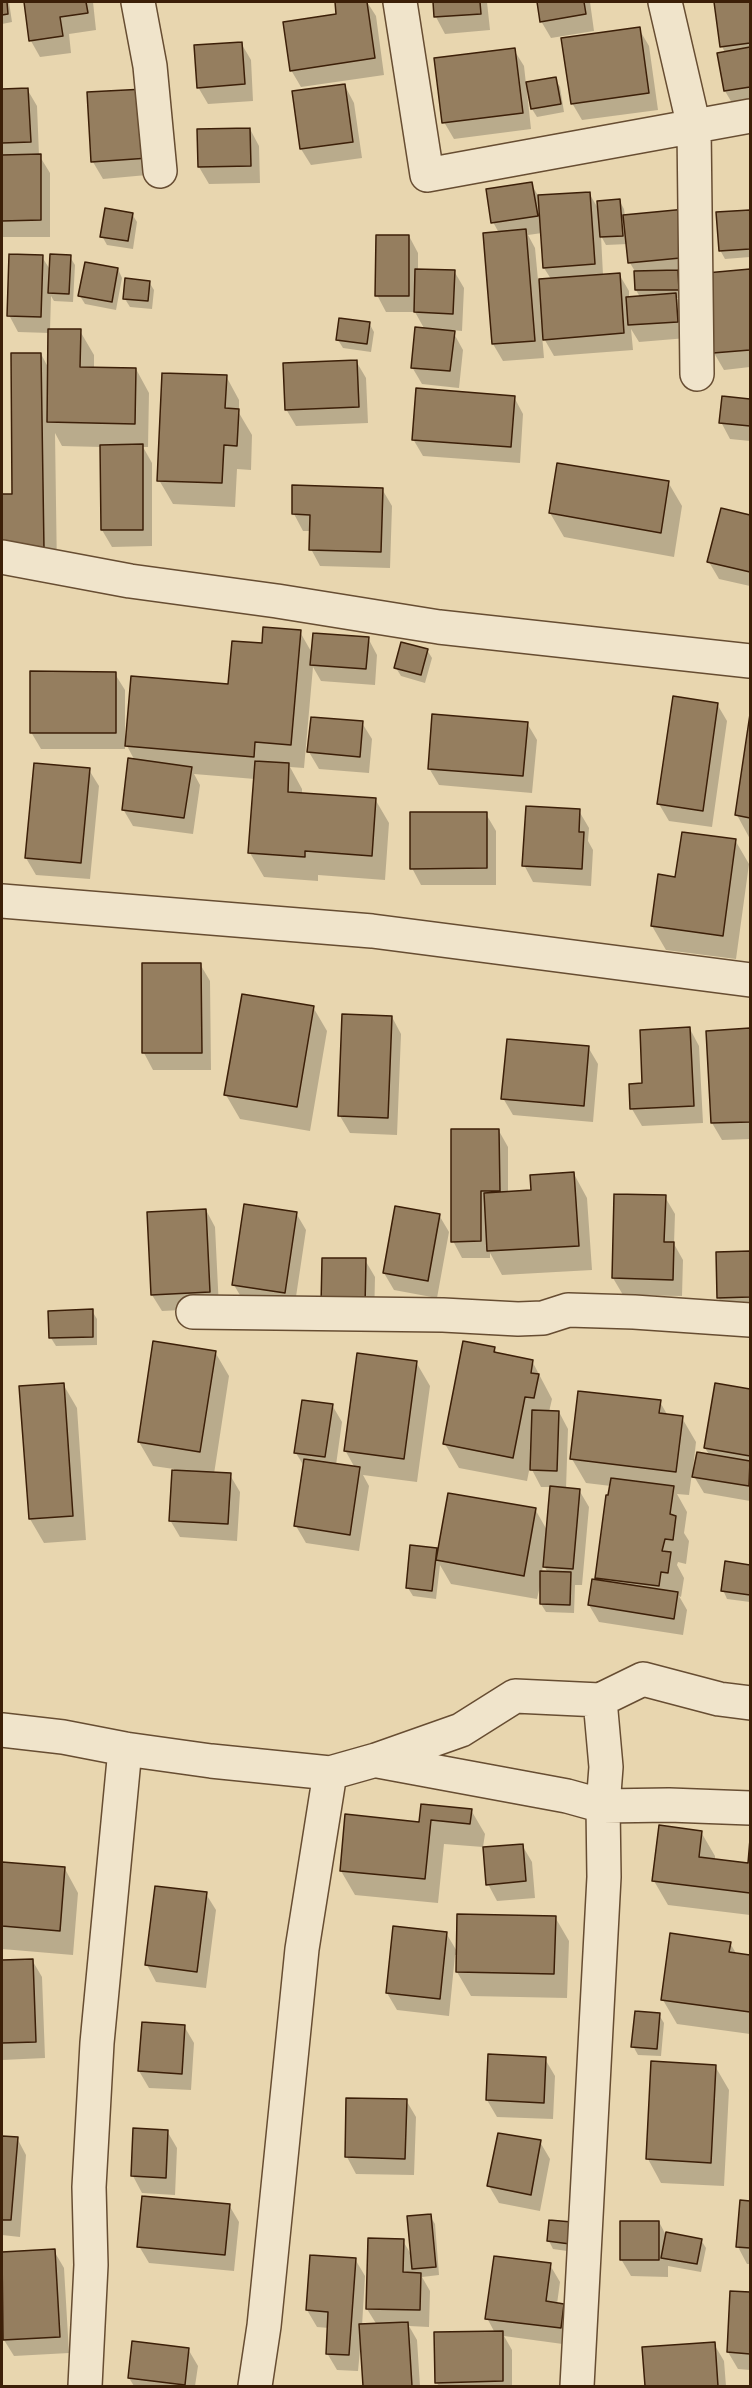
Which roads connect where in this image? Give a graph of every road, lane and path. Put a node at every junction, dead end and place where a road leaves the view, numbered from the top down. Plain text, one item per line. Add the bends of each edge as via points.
1 (138, 2) edge
2 (400, 2) edge
3 (664, 2) edge
4 (750, 116) edge
5 (694, 127) junction
6 (160, 171) dead end
7 (697, 374) dead end
8 (2, 557) edge
9 (750, 661) edge
10 (2, 901) edge
11 (750, 980) edge
12 (193, 1312) dead end
13 (750, 1320) edge
14 (600, 1700) junction
15 (750, 1703) edge
16 (2, 1730) edge
17 (125, 1749) junction
18 (376, 1760) junction
19 (330, 1773) junction
20 (603, 1806) junction
21 (750, 1808) edge
22 (85, 2386) edge
23 (255, 2386) edge
24 (577, 2386) edge

1 - 6 street via 150,66
2 - 5 street via 427,175
3 - 5 street
4 - 5 street
5 - 7 street
8 - 9 street via 130,581 439,627
10 - 11 street via 372,931
12 - 13 street via 518,1319 543,1318 568,1310
14 - 15 street via 643,1679
14 - 18 street via 515,1696 461,1730
14 - 20 street via 606,1767
16 - 17 street
17 - 19 street
17 - 22 street via 96,2043
18 - 19 street
18 - 20 street
19 - 23 street via 302,1949
20 - 21 street
20 - 24 street via 604,1877

